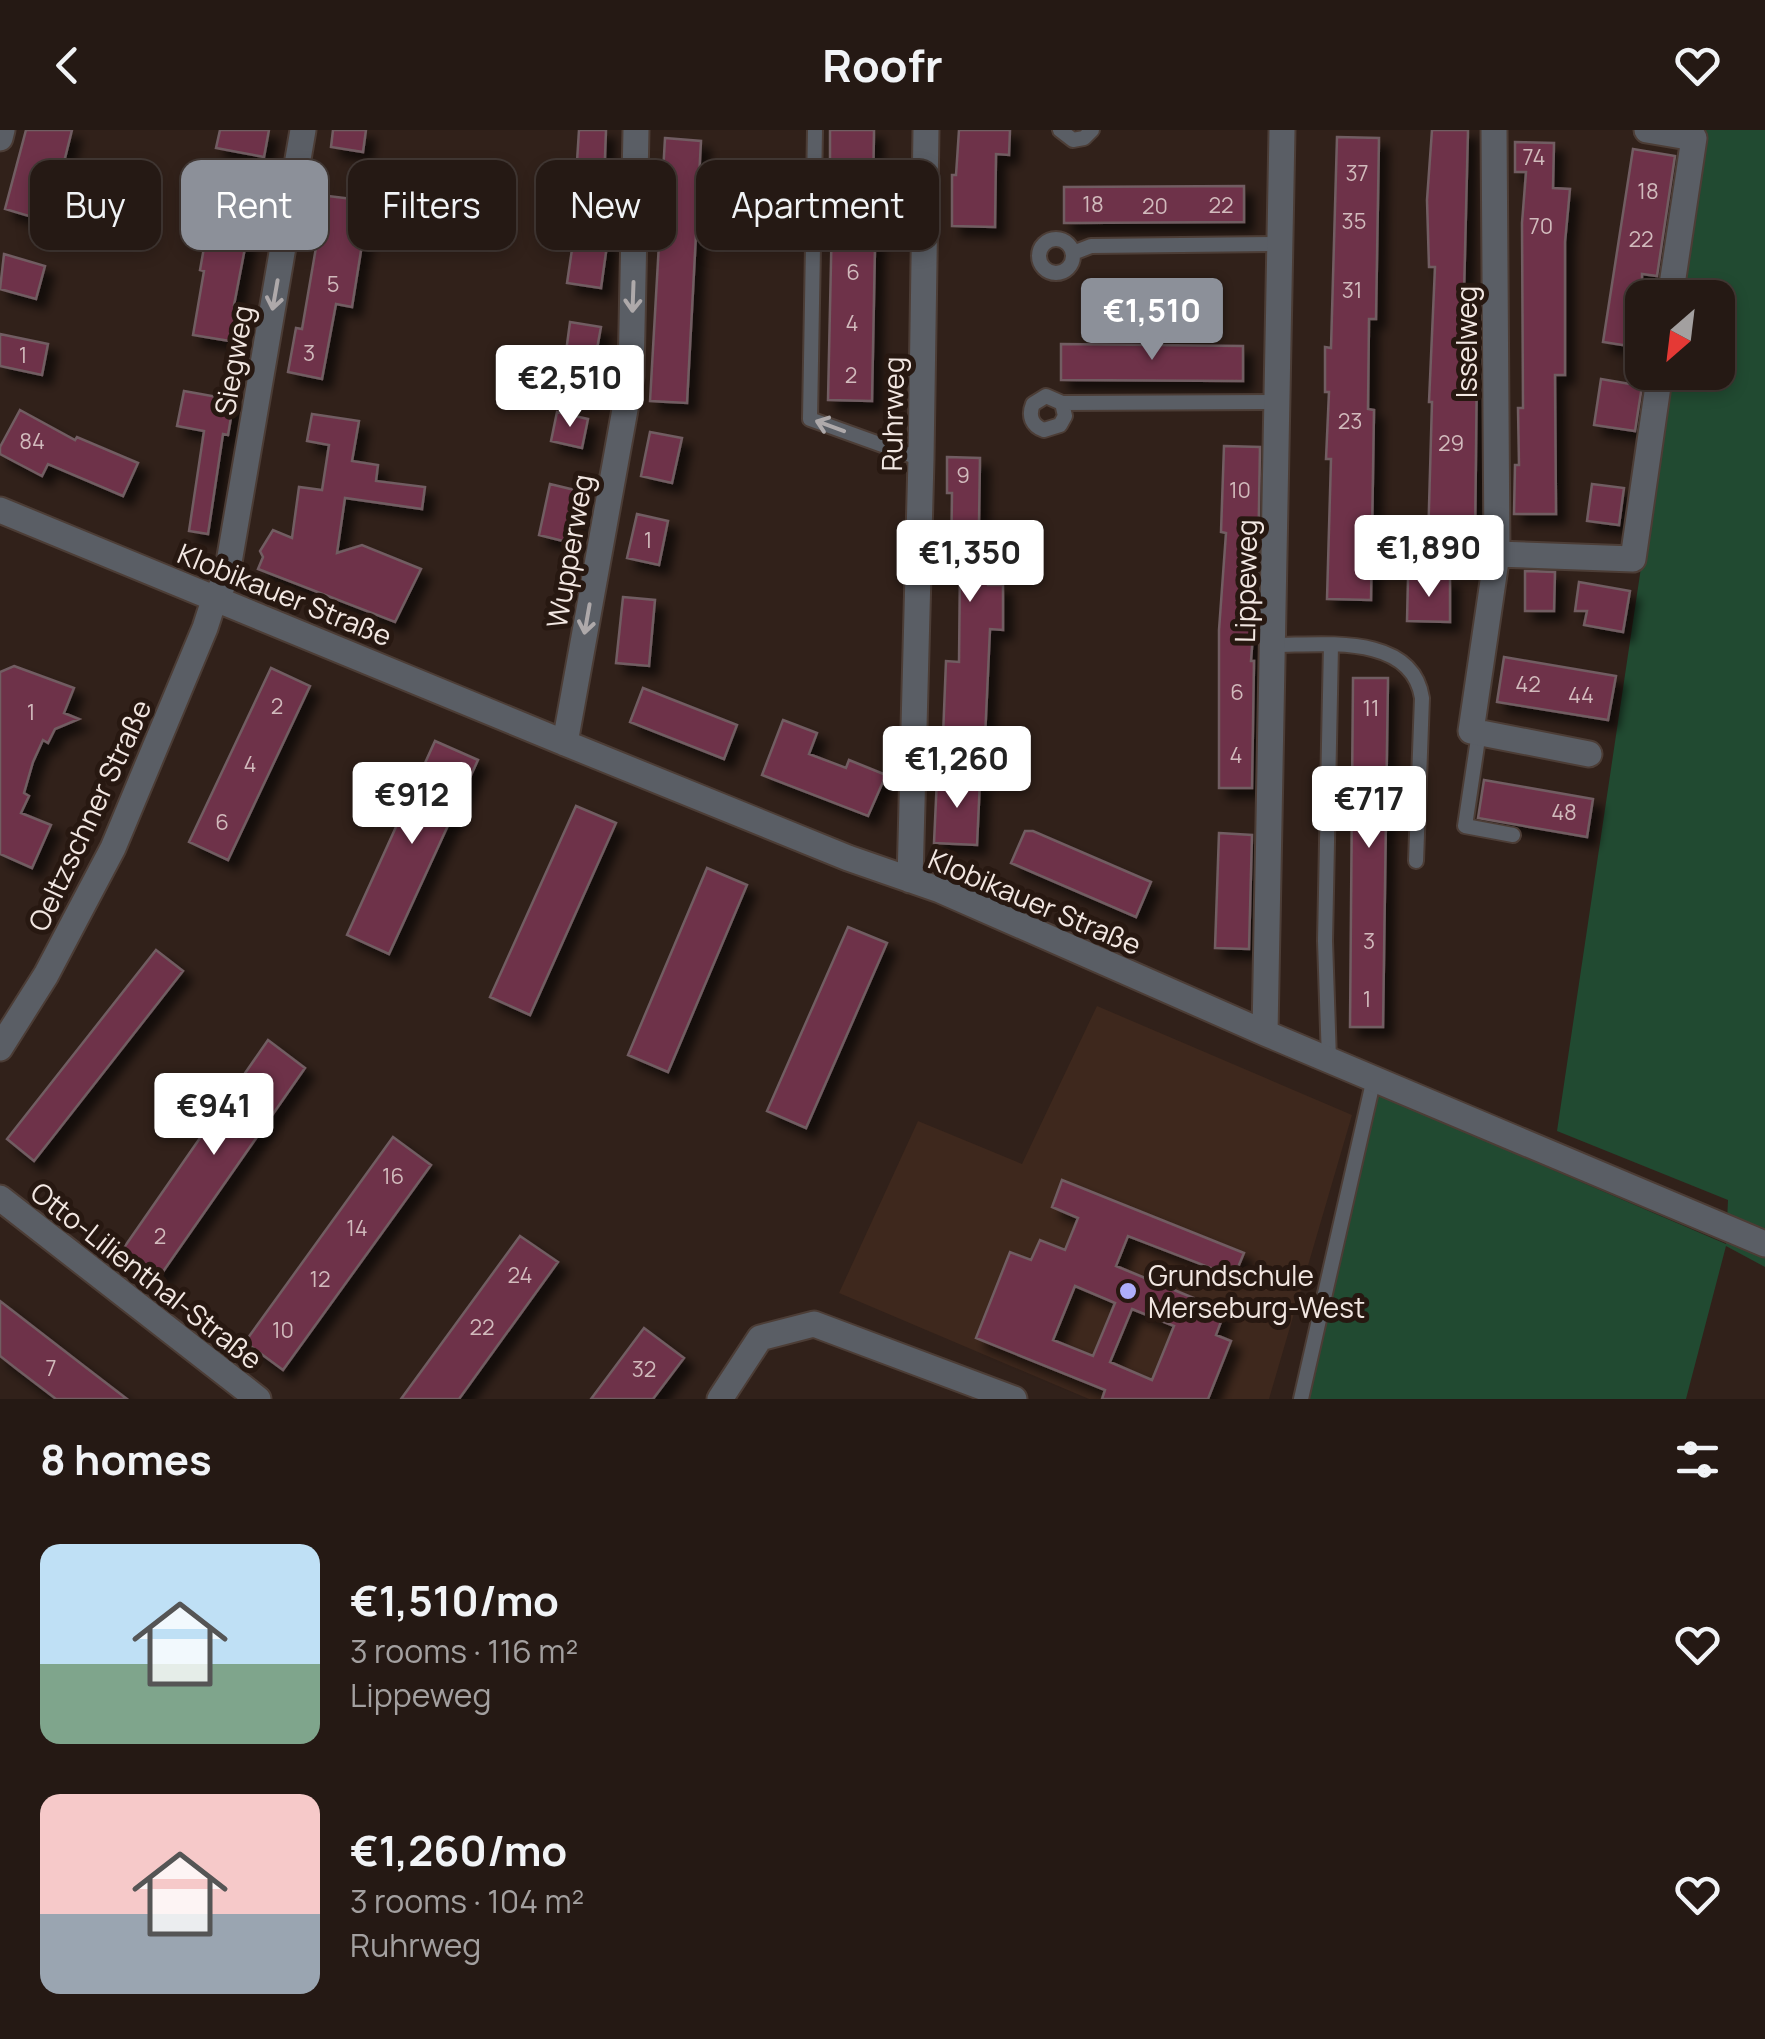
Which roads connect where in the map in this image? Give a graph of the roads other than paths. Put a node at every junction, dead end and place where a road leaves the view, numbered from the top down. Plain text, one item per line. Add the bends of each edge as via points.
1 (2, 130) edge
2 (303, 130) edge
3 (636, 130) edge
4 (815, 130) edge
5 (926, 130) edge
6 (1060, 130) edge
7 (1092, 130) edge
8 (1282, 130) edge
9 (1494, 130) edge
10 (1646, 130) edge
11 (0, 138) edge
12 (1279, 244) junction
13 (1073, 253) dead end
14 (1673, 280) edge
15 (1657, 390) edge
16 (1276, 402) junction
17 (1062, 404) dead end
18 (922, 459) junction
19 (0, 510) edge
20 (1498, 554) junction
21 (215, 598) junction
22 (1331, 645) junction
23 (1275, 646) junction
24 (1480, 732) junction
25 (565, 743) junction
26 (1588, 754) dead end
27 (1513, 835) dead end
28 (1416, 861) dead end
29 (910, 880) junction
30 (1265, 1033) junction
31 (0, 1048) edge
32 (1329, 1060) junction
33 (1374, 1078) junction
34 (0, 1198) edge
35 (1765, 1244) edge
36 (258, 1399) edge
37 (720, 1399) edge
38 (1014, 1399) edge
39 (1302, 1399) edge

1 - 11 street
2 -> 21 street, Siegweg via 226,580
3 -> 25 street, Wupperweg via 630,376
18 -> 4 lane via 810,419
5 - 18 street, Ruhrweg
6 - 7 lane via 1073,140
8 - 12 street, Lippeweg
9 - 20 street, Isselweg
10 - 14 street via 1694,138
12 - 13 lane via 1091,246
12 - 16 street, Lippeweg
15 - 20 street via 1632,559
16 - 17 lane
16 - 23 street, Lippeweg
18 - 29 street, Ruhrweg
19 - 21 street, Klobikauer Straße
20 - 24 street, Isselweg via 1471,731
21 - 25 street, Klobikauer Straße
21 - 31 street, Oeltzschner Straße via 114,848
22 - 23 lane
22 - 28 lane via 1399,658 1419,681
22 - 32 lane
23 - 30 street, Lippeweg
24 - 26 street
24 - 27 lane via 1466,826
25 - 29 street, Klobikauer Straße
29 - 30 street, Klobikauer Straße
30 - 32 street, Klobikauer Straße
32 - 33 street, Klobikauer Straße
33 - 35 street, Klobikauer Straße
33 - 39 lane
34 - 36 street, Otto-Lilienthal-Straße
37 - 38 street via 760,1338 814,1324

